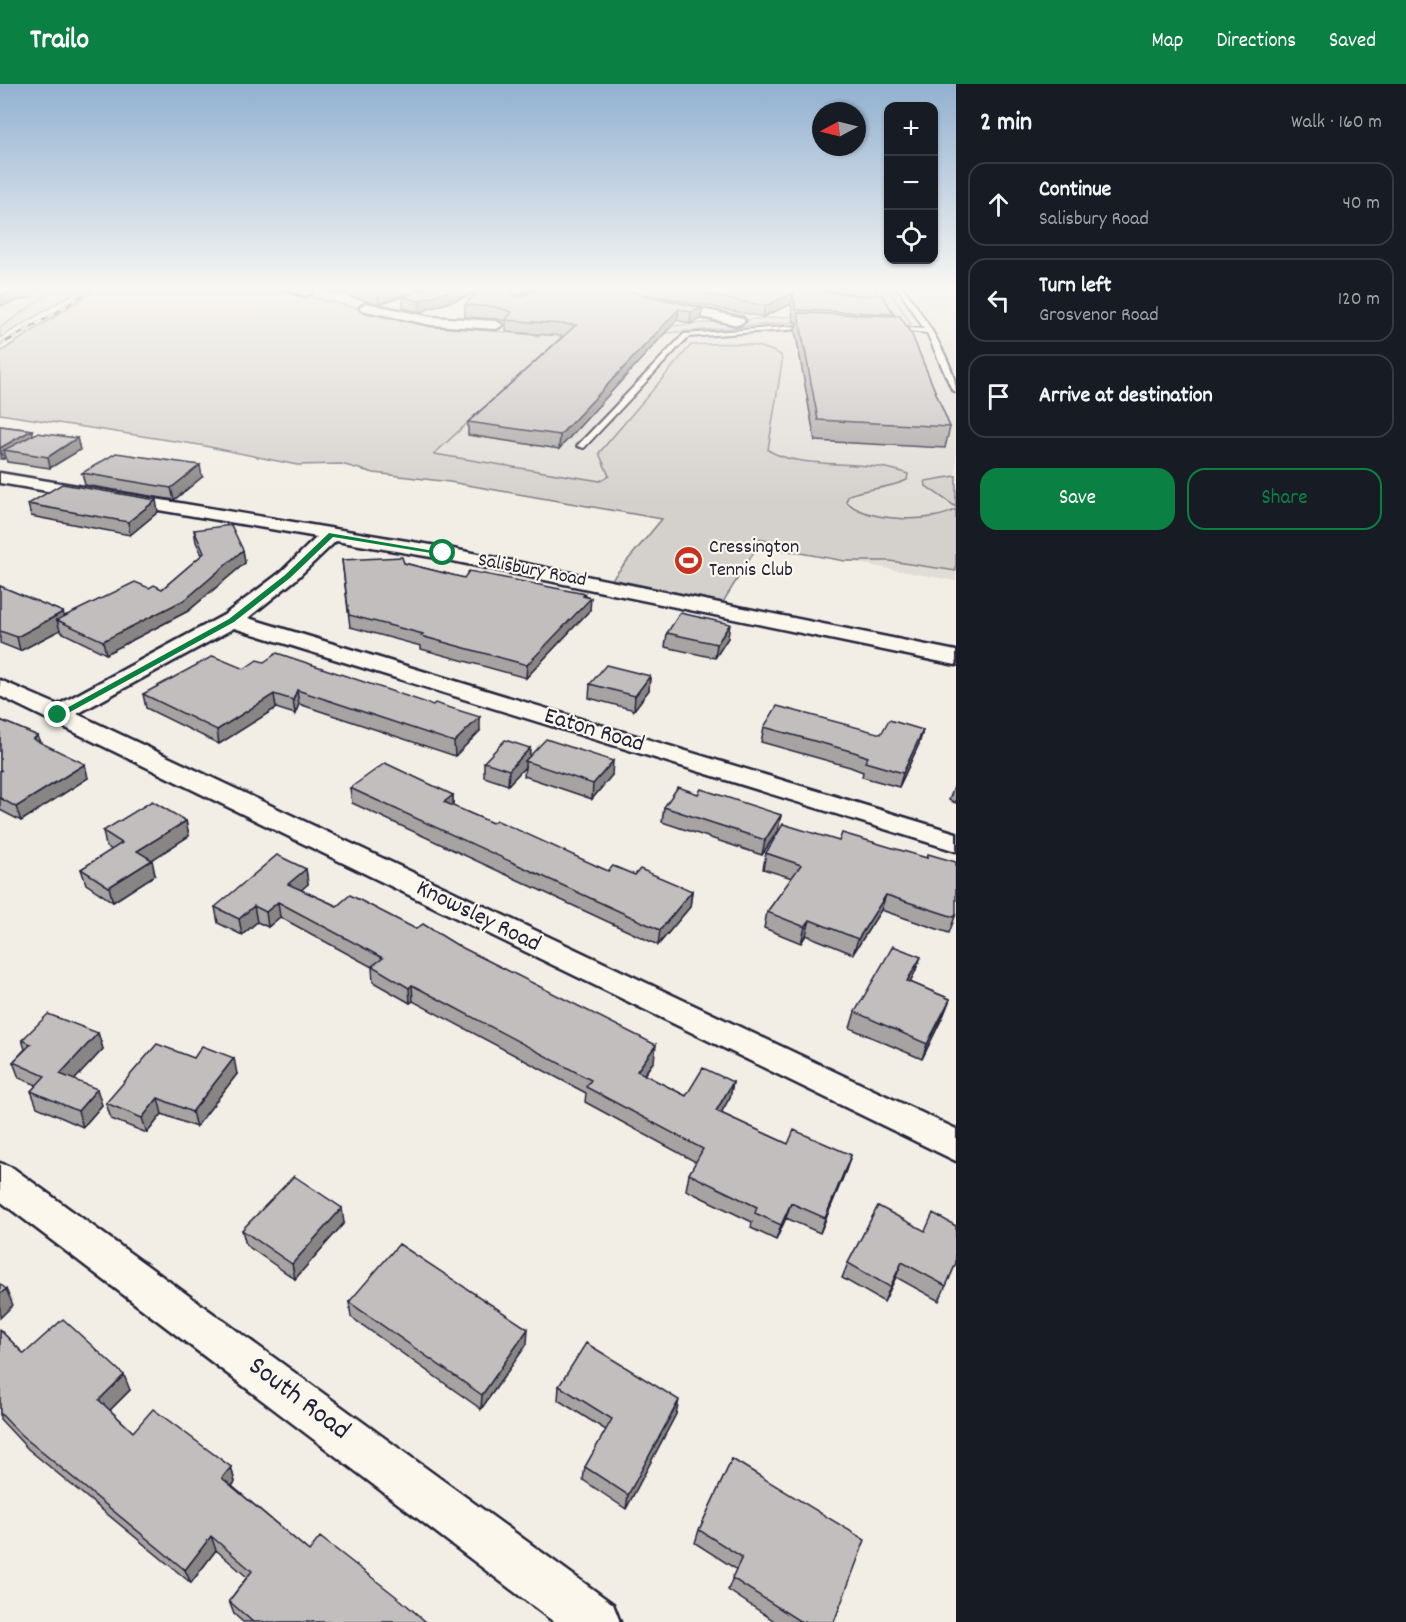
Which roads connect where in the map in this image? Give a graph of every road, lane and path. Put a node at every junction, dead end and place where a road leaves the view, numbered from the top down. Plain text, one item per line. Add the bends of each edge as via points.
1 (664, 359) edge
2 (942, 359) edge
3 (956, 390) edge
4 (581, 446) dead end
5 (0, 478) edge
6 (331, 535) junction
7 (232, 620) junction
8 (956, 658) edge
9 (0, 687) edge
10 (58, 715) junction
11 (956, 842) edge
12 (956, 1146) edge
13 (0, 1179) edge
14 (595, 1622) edge

1 - 4 lane
2 - 3 lane
5 - 6 street, Salisbury Road
6 - 7 street via 288,576
6 - 8 street, Salisbury Road via 454,555
7 - 10 street
7 - 11 street, Eaton Road
9 - 10 street, Knowsley Road
10 - 12 street, Knowsley Road
13 - 14 street, South Road

